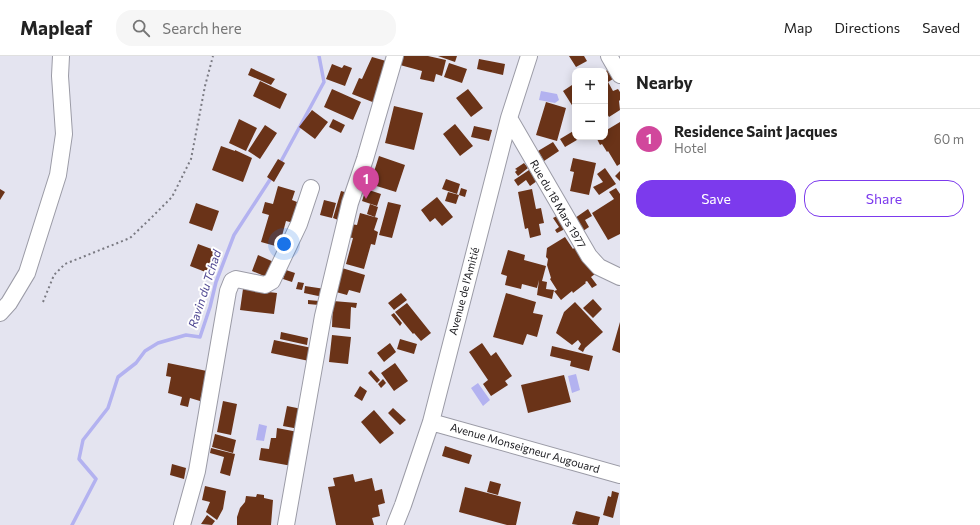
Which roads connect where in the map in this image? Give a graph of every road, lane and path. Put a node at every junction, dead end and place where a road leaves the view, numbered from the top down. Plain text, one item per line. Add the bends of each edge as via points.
1 (61, 56) edge
2 (213, 56) edge
3 (395, 56) edge
4 (529, 56) edge
5 (610, 56) edge
6 (620, 75) edge
7 (509, 118) junction
8 (311, 188) dead end
9 (620, 277) edge
10 (44, 302) dead end
11 (0, 313) edge
12 (431, 422) junction
13 (620, 475) edge
14 (182, 525) edge
15 (286, 525) edge
16 (395, 525) edge

1 - 11 street via 64,134 58,175 27,273
2 - 10 path via 191,159 172,197 130,238 65,264 54,275
3 - 15 street via 350,204 326,303
4 - 7 street, Avenue de l'Amitié
5 - 6 street
7 - 9 street, Rue du 18 Mars 1977 via 589,256 599,267
7 - 12 street, Avenue de l'Amitié
8 - 14 street via 299,224 272,281 265,285 236,279 232,281 228,291 197,471
12 - 13 street, Avenue Monseigneur Augouard
12 - 16 street, Avenue de l'Amitié

